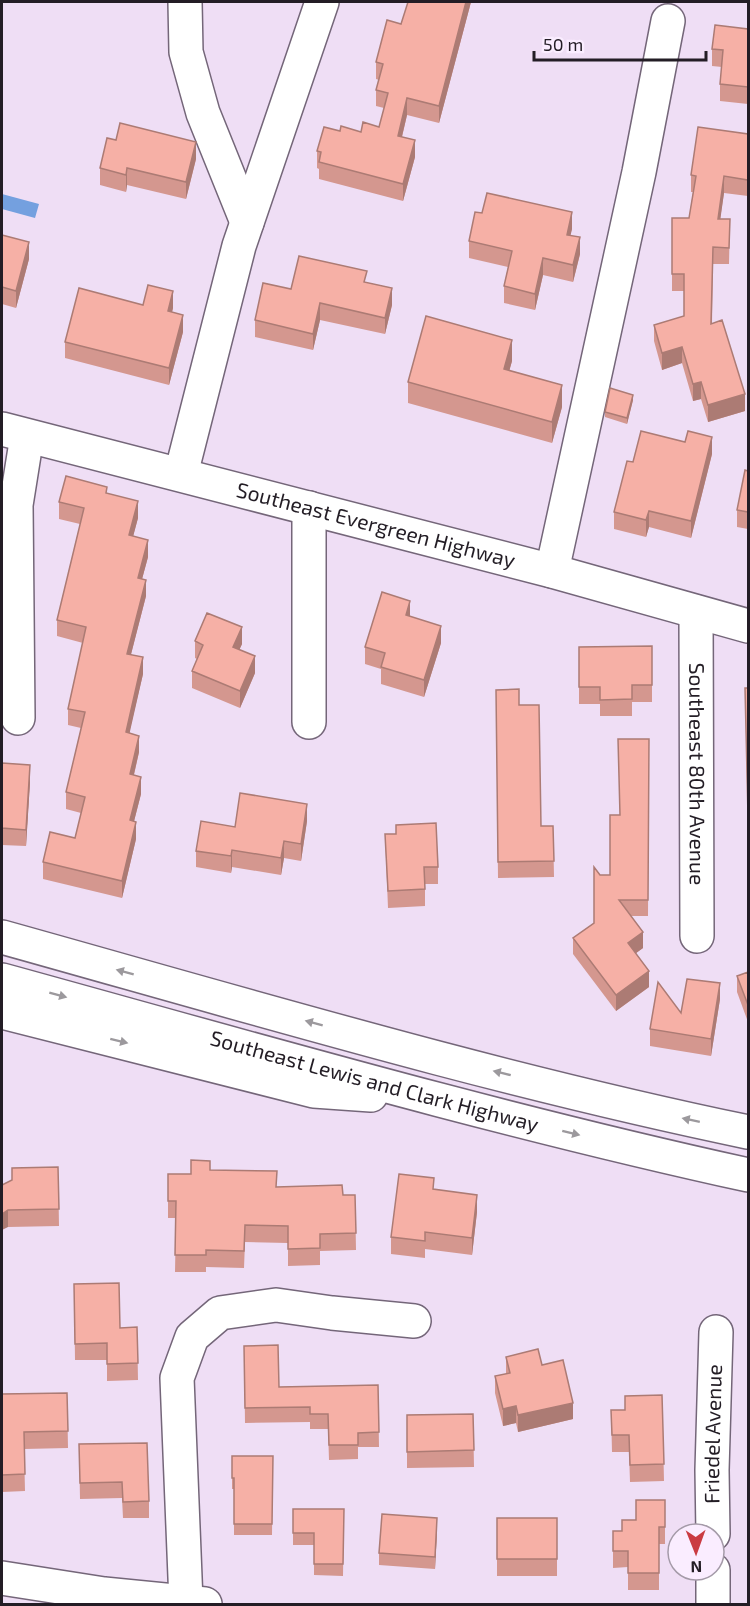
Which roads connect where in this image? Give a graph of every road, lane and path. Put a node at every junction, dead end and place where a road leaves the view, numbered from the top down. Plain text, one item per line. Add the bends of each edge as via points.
1 (185, 2) edge
2 (322, 4) edge
3 (669, 21) dead end
4 (247, 222) junction
5 (14, 432) edge
6 (182, 474) junction
7 (309, 508) junction
8 (552, 571) junction
9 (696, 612) junction
10 (748, 626) edge
11 (18, 718) dead end
12 (309, 722) dead end
13 (2, 920) edge
14 (697, 936) dead end
15 (2, 938) edge
16 (72, 957) junction
17 (2, 980) edge
18 (2, 1012) edge
19 (446, 1101) junction
20 (748, 1132) edge
21 (748, 1175) edge
22 (414, 1321) dead end
23 (716, 1332) dead end
24 (713, 1522) edge
25 (2, 1578) edge
26 (713, 1582) edge
27 (142, 1601) edge
28 (196, 1603) edge
29 (713, 1605) edge

1 - 4 main road via 186,52 203,113
2 - 4 main road
3 - 8 main road
4 - 6 main road
5 - 6 main road, Southeast Evergreen Highway
5 - 11 main road
6 - 7 main road, Southeast Evergreen Highway
7 - 8 main road, Southeast Evergreen Highway
7 - 12 main road
8 - 9 main road, Southeast Evergreen Highway
9 - 10 main road, Southeast Evergreen Highway
9 - 14 main road, Southeast 80th Avenue
13 - 16 main road
15 - 16 main road, Southeast Lewis and Clark Highway
20 -> 16 main road, Southeast Lewis and Clark Highway via 456,1062
17 -> 19 main road, Southeast Lewis and Clark Highway
18 -> 19 main road via 314,1091
19 -> 21 main road, Southeast Lewis and Clark Highway
22 - 28 main road via 276,1305 220,1313 192,1337 177,1378
23 - 24 main road, Friedel Avenue
25 - 27 main road
26 - 29 main road
27 - 28 main road

